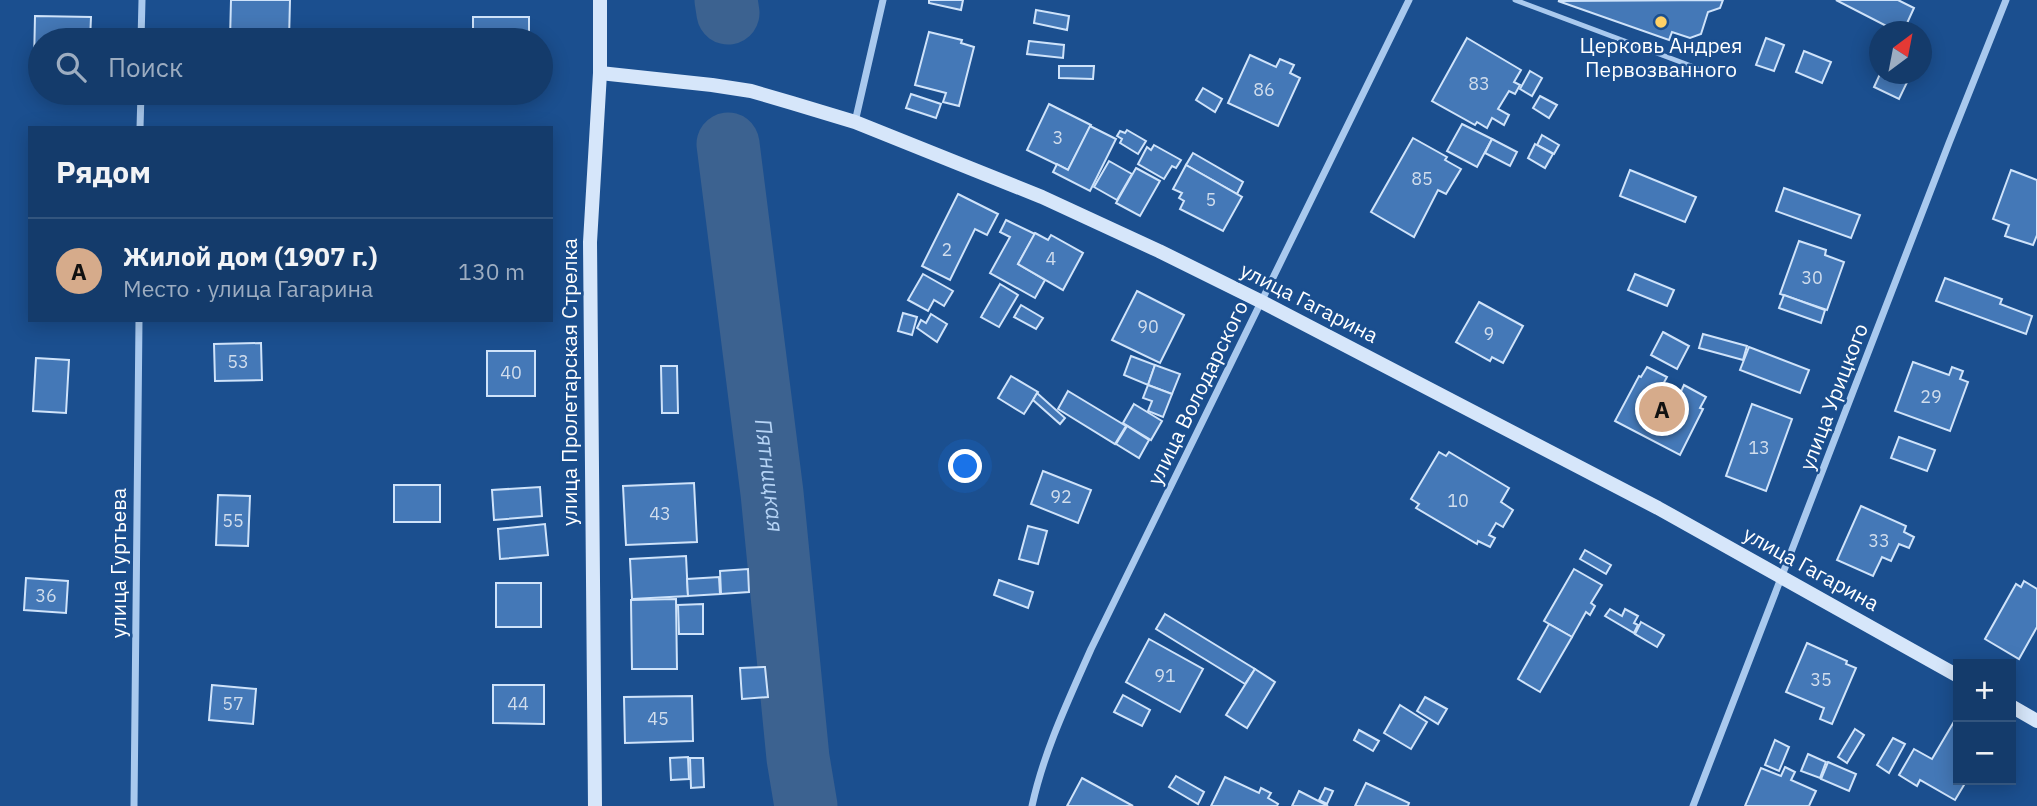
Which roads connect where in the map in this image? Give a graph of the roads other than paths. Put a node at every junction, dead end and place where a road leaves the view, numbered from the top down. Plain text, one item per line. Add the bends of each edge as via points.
1 (142, 0) edge
2 (600, 0) edge
3 (883, 0) edge
4 (1409, 0) edge
5 (1515, 0) edge
6 (2006, 0) edge
7 (141, 28) edge
8 (1702, 70) dead end
9 (600, 73) junction
10 (141, 105) edge
11 (855, 122) junction
12 (141, 126) edge
13 (1262, 302) junction
14 (139, 322) edge
15 (1783, 578) junction
16 (1953, 674) edge
17 (2016, 709) edge
18 (2037, 721) edge
19 (134, 806) edge
20 (595, 806) edge
21 (1032, 806) edge
22 (1693, 806) edge

1 - 7 street
2 - 9 main road, улица Пролетарская Стрелка
3 - 11 street
4 - 13 street, улица Володарского
5 - 8 lane
6 - 15 street, улица Урицкого
9 - 11 main road, улица Гагарина via 751,91
9 - 20 main road, улица Пролетарская Стрелка via 590,242
10 - 12 street
11 - 13 main road, улица Гагарина via 1042,197
13 - 15 main road, улица Гагарина
13 - 21 street, улица Володарского via 1086,660 1039,773
14 - 19 street, улица Гуртьева
15 - 16 main road, улица Гагарина
15 - 22 street, улица Урицкого
17 - 18 main road

